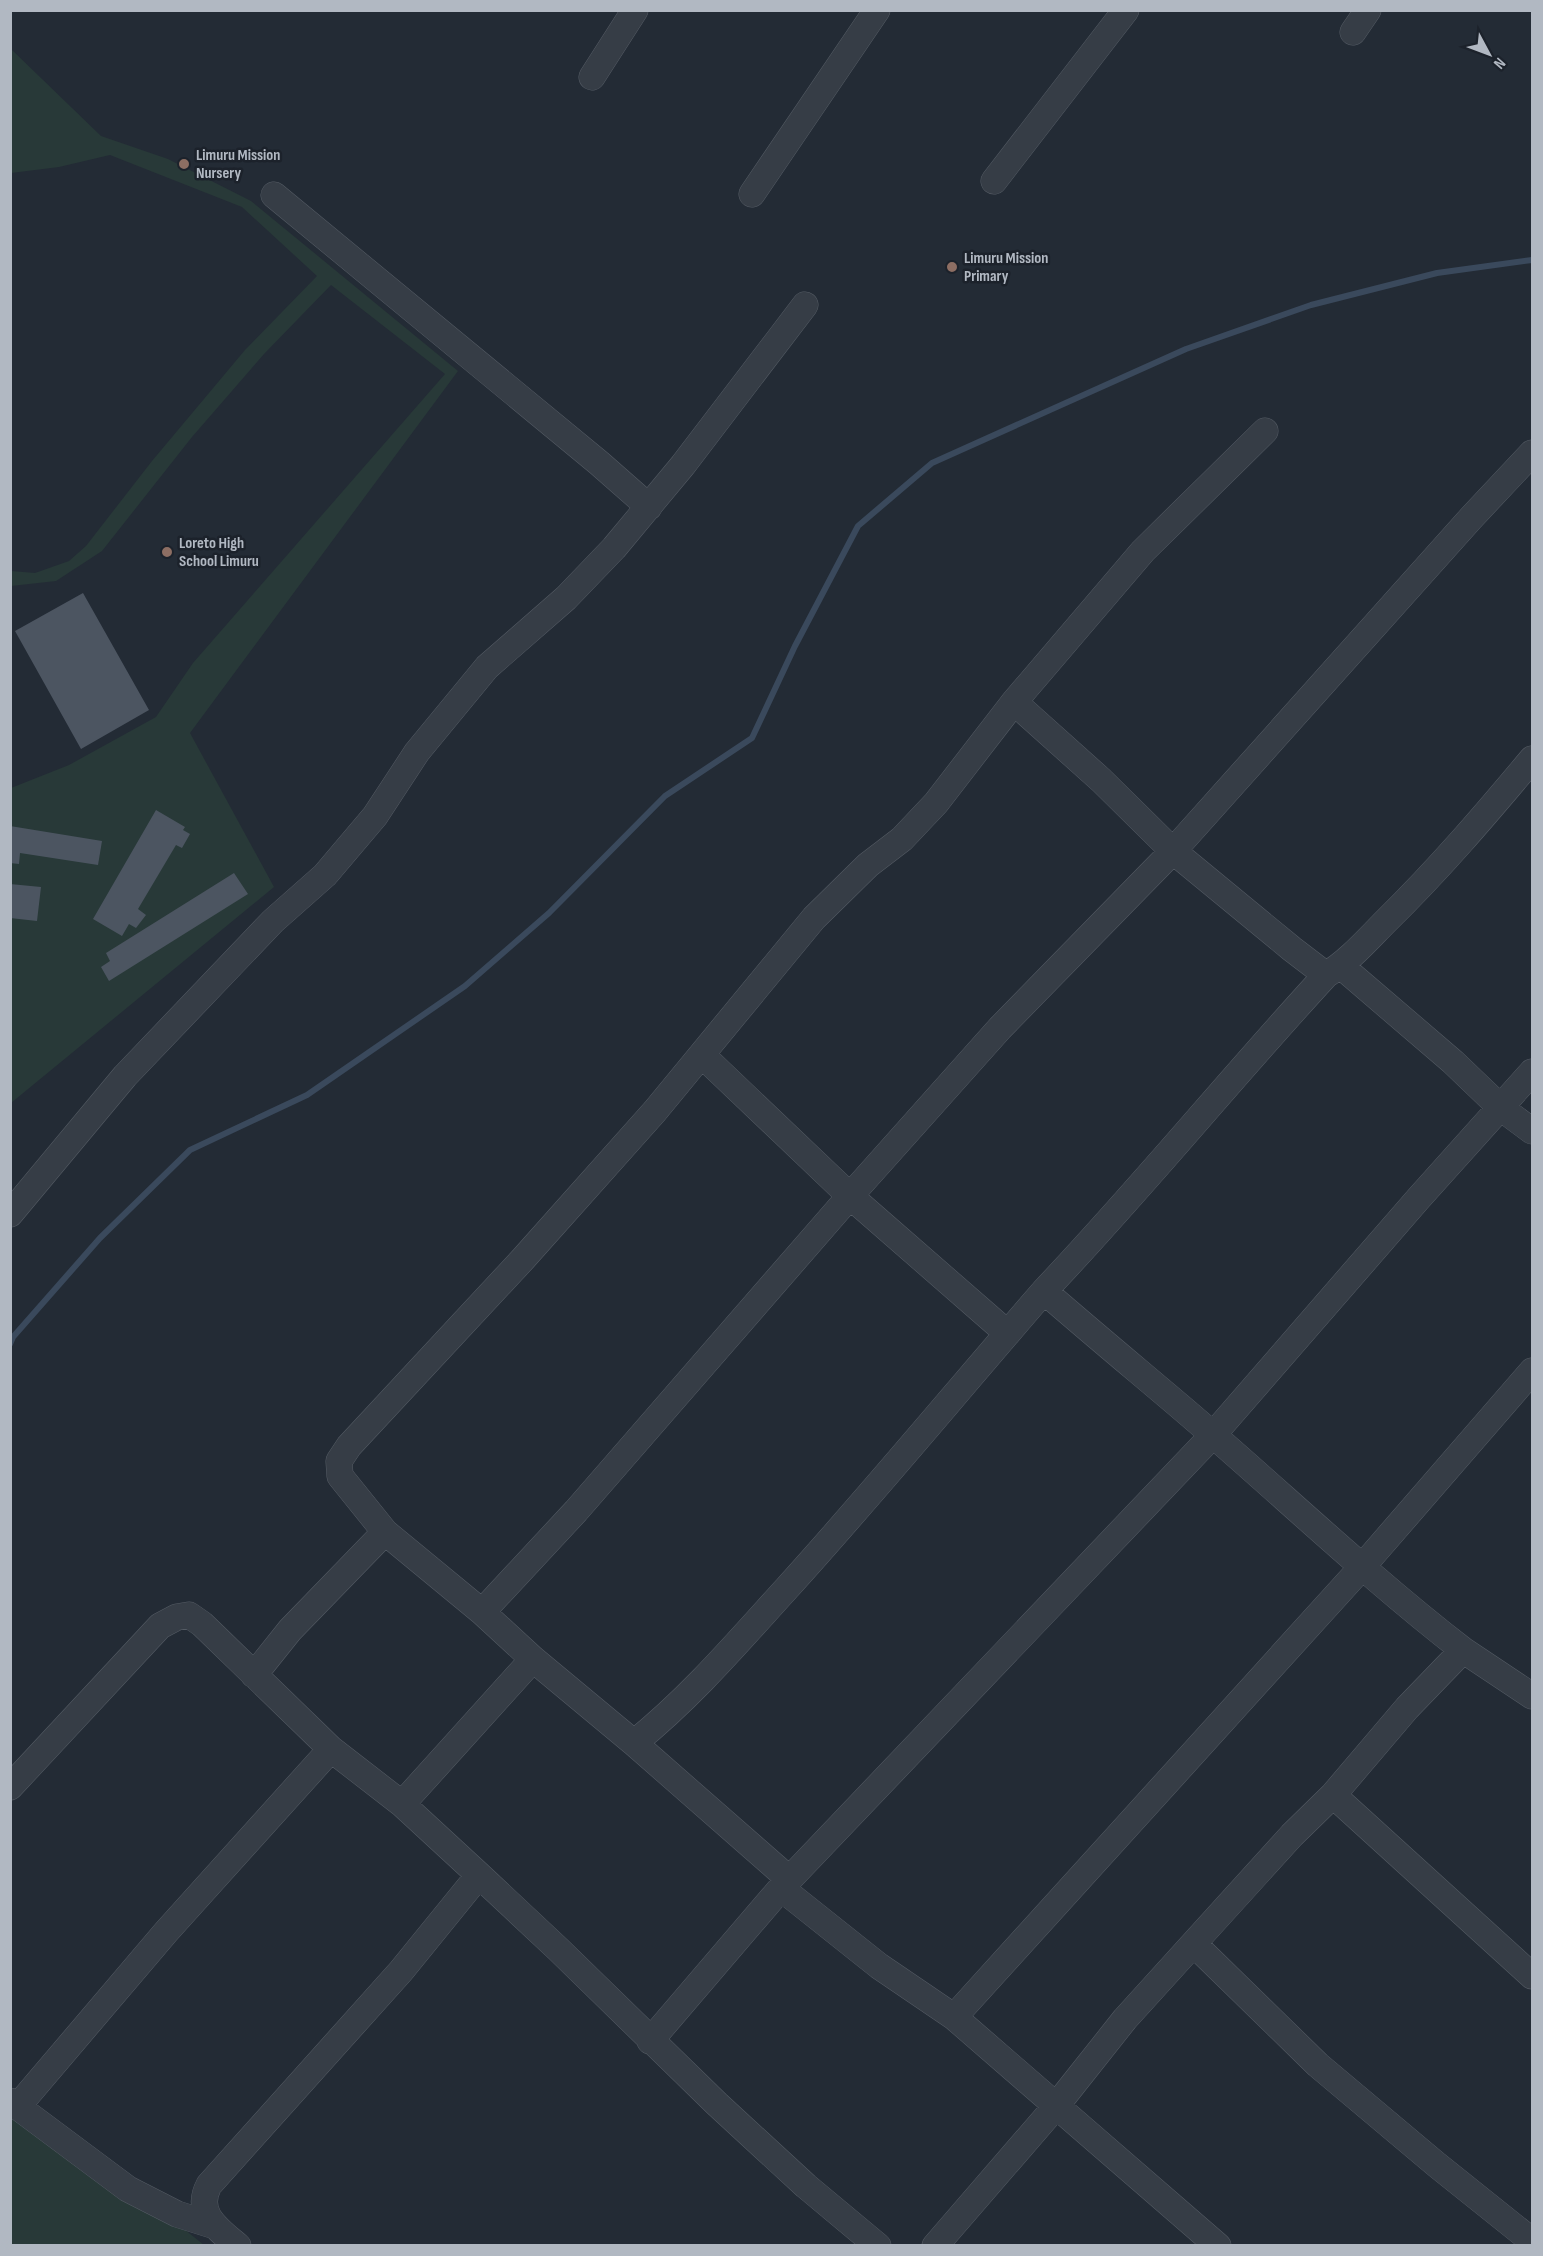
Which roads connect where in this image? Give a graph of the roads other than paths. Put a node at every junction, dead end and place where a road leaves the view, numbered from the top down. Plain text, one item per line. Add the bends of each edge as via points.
1 (634, 10) edge
2 (877, 10) edge
3 (1126, 10) edge
4 (1368, 10) edge
5 (1353, 32) dead end
6 (592, 77) dead end
7 (994, 182) dead end
8 (752, 194) dead end
9 (274, 195) dead end
10 (806, 305) dead end
11 (1265, 431) dead end
12 (1533, 453) edge
13 (648, 507) junction
14 (1014, 702) junction
15 (1533, 759) edge
16 (1173, 851) junction
17 (1333, 970) junction
18 (702, 1055) junction
19 (1533, 1072) edge
20 (1501, 1108) junction
21 (1533, 1131) edge
22 (850, 1196) junction
23 (10, 1214) edge
24 (1044, 1292) junction
25 (1007, 1333) junction
26 (1533, 1371) edge
27 (1212, 1436) junction
28 (385, 1532) junction
29 (1362, 1567) junction
30 (482, 1612) junction
31 (1463, 1650) junction
32 (533, 1659) junction
33 (254, 1676) junction
34 (1533, 1696) edge
35 (634, 1743) junction
36 (331, 1749) junction
37 (10, 1787) edge
38 (1333, 1795) junction
39 (402, 1804) junction
40 (479, 1875) junction
41 (785, 1883) junction
42 (1194, 1944) junction
43 (1533, 1977) edge
44 (954, 2017) junction
45 (650, 2041) junction
46 (14, 2104) edge
47 (1056, 2106) junction
48 (215, 2226) junction
49 (1533, 2241) edge
50 (237, 2246) edge
51 (878, 2246) edge
52 (934, 2246) edge
53 (1218, 2246) edge

1 - 6 street
2 - 8 street
3 - 7 street
4 - 5 street
9 - 13 street
10 - 13 street
11 - 14 street via 1143,551
12 - 16 street
13 - 23 street via 566,598 487,667 417,752 375,816 325,875 273,921 125,1076
14 - 16 street
14 - 18 street via 936,803 814,918
15 - 17 street via 1426,879
16 - 17 street via 1292,949
16 - 22 street via 1000,1028
17 - 20 street via 1453,1062
17 - 24 street via 1252,1054
18 - 22 street
18 - 28 street via 339,1461 340,1476
19 - 20 street
20 - 21 street
20 - 27 street
22 - 25 street
22 - 30 street via 576,1511
24 - 25 street
24 - 27 street
25 - 35 street via 746,1636 678,1706
26 - 29 street
27 - 29 street
27 - 41 street
28 - 30 street
28 - 33 street via 290,1630
29 - 31 street
29 - 44 street
30 - 32 street
31 - 34 street
31 - 38 street
32 - 35 street
32 - 39 street
33 - 36 street
33 - 37 street via 202,1624 189,1615 177,1617 160,1626
35 - 41 street
36 - 39 street
36 - 46 street
38 - 42 street
38 - 43 street
39 - 40 street
40 - 45 street
40 - 48 street via 401,1971 209,2185 203,2196 204,2211
41 - 44 street via 879,1966
41 - 45 street
42 - 47 street via 1125,2019
42 - 49 street via 1318,2065
44 - 47 street
45 - 51 street
46 - 48 street via 128,2189 177,2214
47 - 52 street
47 - 53 street
48 - 50 street

